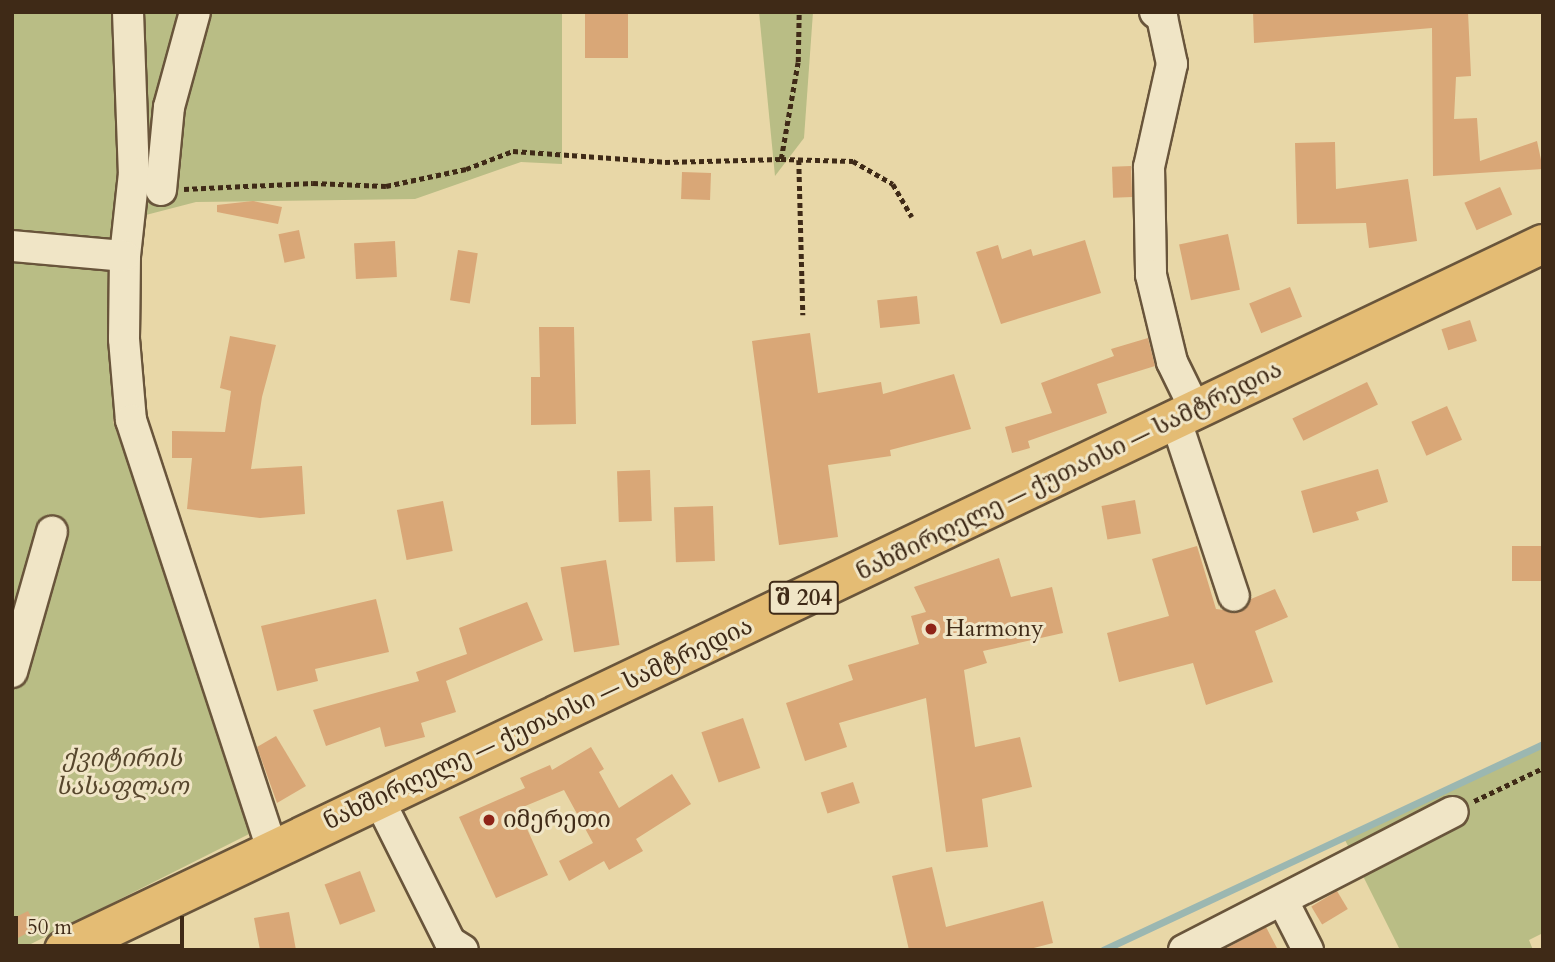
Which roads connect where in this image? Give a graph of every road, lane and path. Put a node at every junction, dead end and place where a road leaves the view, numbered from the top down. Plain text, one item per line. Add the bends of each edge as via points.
1 (128, 12) edge
2 (195, 12) edge
3 (799, 12) edge
4 (1155, 12) edge
5 (781, 159) junction
6 (799, 160) junction
7 (161, 190) joint
8 (912, 217) dead end
9 (1543, 244) edge
10 (12, 246) edge
11 (125, 256) junction
12 (803, 315) dead end
13 (1186, 416) junction
14 (52, 532) dead end
15 (1234, 596) dead end
16 (12, 673) edge
17 (1543, 768) edge
18 (379, 800) junction
19 (1453, 812) joint
20 (272, 849) junction
21 (1283, 901) junction
22 (64, 950) edge
23 (463, 950) edge
24 (1184, 950) edge
25 (1308, 950) edge

1 - 11 street via 134,173
2 - 7 street via 169,107
3 - 5 path via 798,62
4 - 13 street via 1161,17 1172,64 1149,167 1151,275
5 - 6 path
5 - 7 path via 665,162 513,151 466,169 386,186 313,183
6 - 8 path via 853,161 893,184
6 - 12 path
9 - 13 main road, ნახშირღელე — ქუთაისი — სამტრედია / შ 204
10 - 11 street
11 - 20 street via 124,339 131,419
13 - 15 street
13 - 18 main road, ნახშირღელე — ქუთაისი — სამტრედია / შ 204
14 - 16 street
17 - 19 path
18 - 20 main road, ნახშირღელე — ქუთაისი — სამტრედია / შ 204
18 - 23 street via 450,942
19 - 21 street
20 - 22 main road, ნახშირღელე — ქუთაისი — სამტრედია / შ 204
21 - 24 street
21 - 25 street

